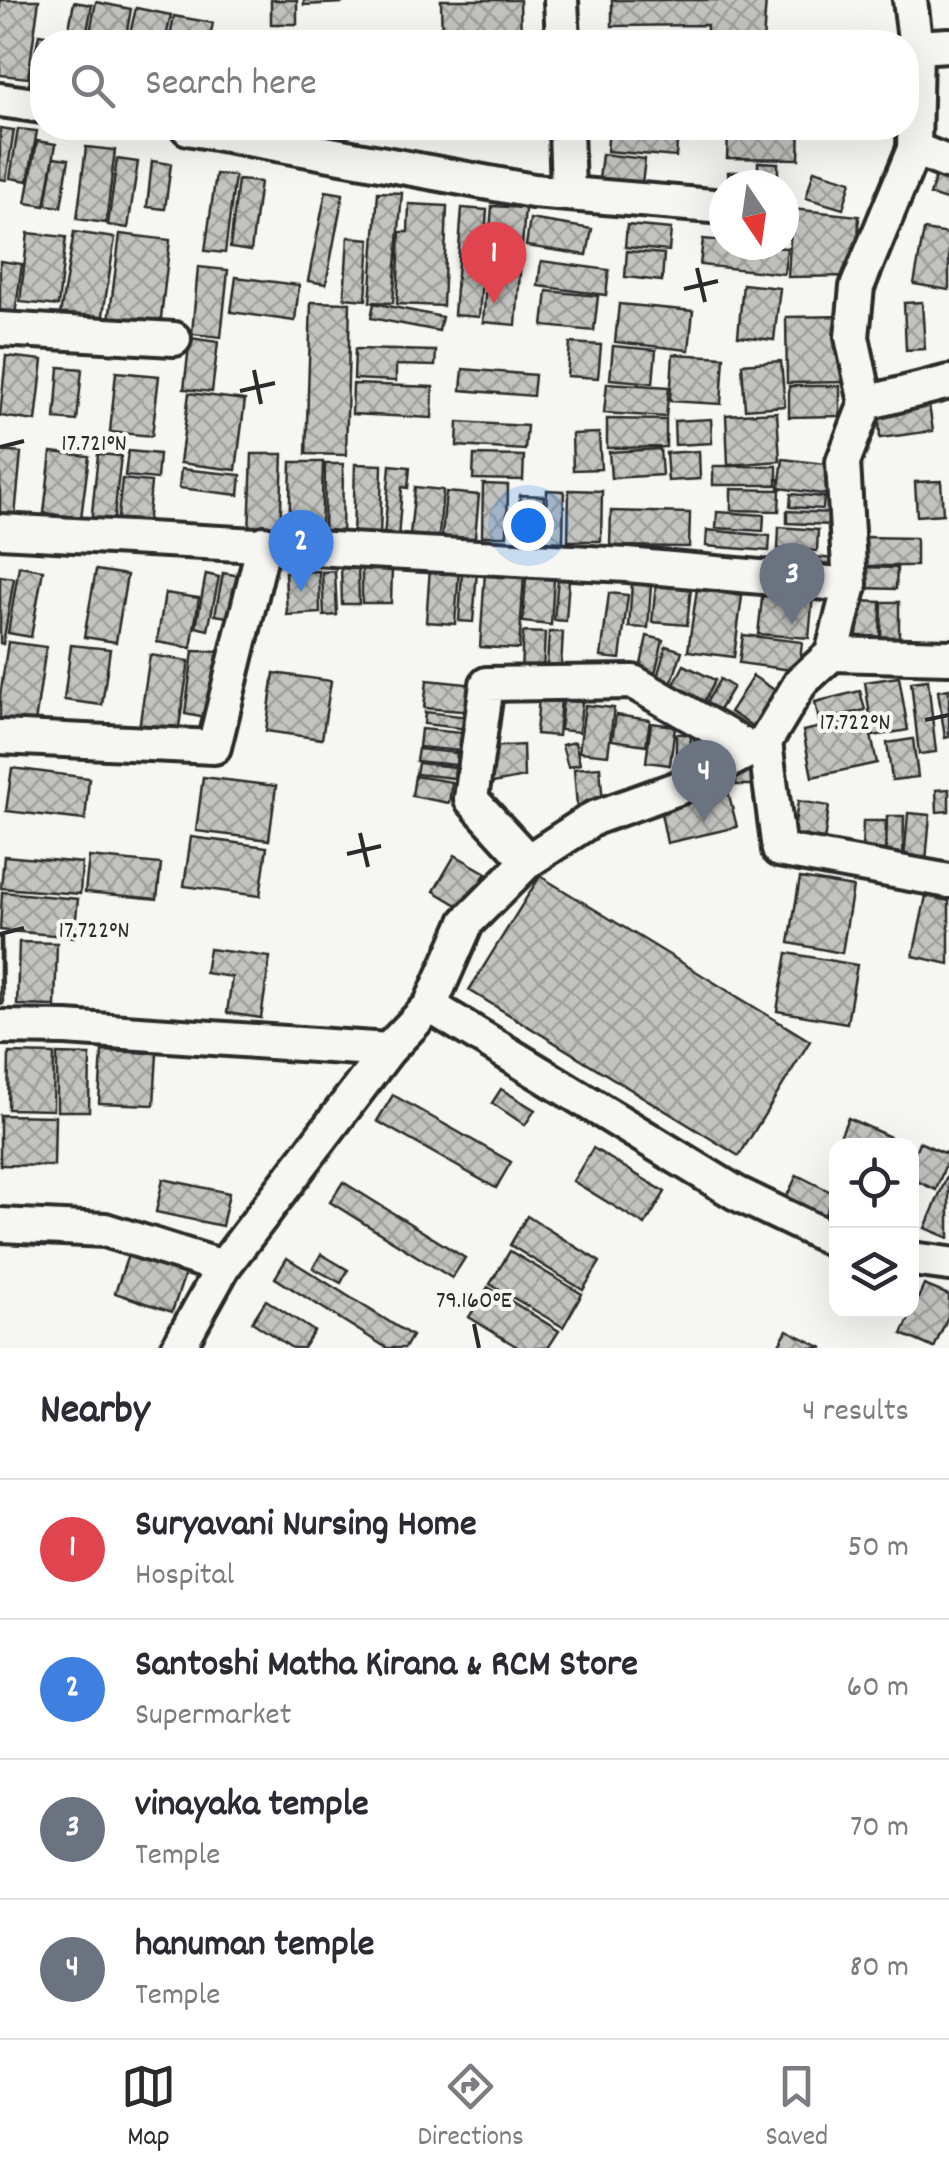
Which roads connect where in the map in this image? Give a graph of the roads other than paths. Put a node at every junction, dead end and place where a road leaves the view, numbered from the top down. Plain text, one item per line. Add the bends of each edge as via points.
1 (562, 0) edge
2 (910, 0) edge
3 (563, 30) edge
4 (933, 46) edge
5 (0, 100) edge
6 (30, 104) edge
7 (919, 122) edge
8 (255, 140) edge
9 (566, 140) edge
10 (916, 140) edge
11 (914, 149) junction
12 (949, 162) edge
13 (568, 194) junction
14 (709, 206) edge
15 (0, 328) edge
16 (174, 339) dead end
17 (949, 382) edge
18 (866, 403) junction
19 (0, 530) edge
20 (264, 543) junction
21 (850, 585) junction
22 (832, 654) junction
23 (949, 657) edge
24 (0, 738) edge
25 (758, 746) junction
26 (528, 861) junction
27 (949, 881) edge
28 (430, 1006) junction
29 (0, 1027) edge
30 (388, 1050) junction
31 (0, 1225) edge
32 (829, 1238) edge
33 (919, 1260) edge
34 (949, 1264) edge
35 (224, 1267) junction
36 (178, 1348) edge

1 - 3 street
2 - 4 street
4 - 7 street
5 - 6 street
8 - 13 street
9 - 13 street
10 - 11 street
11 - 12 street
11 - 18 street via 856,287 852,336
13 - 14 street
15 - 16 street
17 - 18 street
18 - 21 street via 843,462
19 - 20 street
20 - 21 street via 627,564
20 - 24 street via 214,746
21 - 22 street
22 - 23 street
22 - 25 street via 801,682
25 - 26 street via 678,788 594,818
25 - 26 street via 633,682 487,684 471,799
25 - 27 street via 778,850
26 - 28 street via 467,922
28 - 30 street
28 - 32 street via 736,1193
29 - 30 street
30 - 35 street
31 - 35 street via 105,1230
33 - 34 street
35 - 36 street

